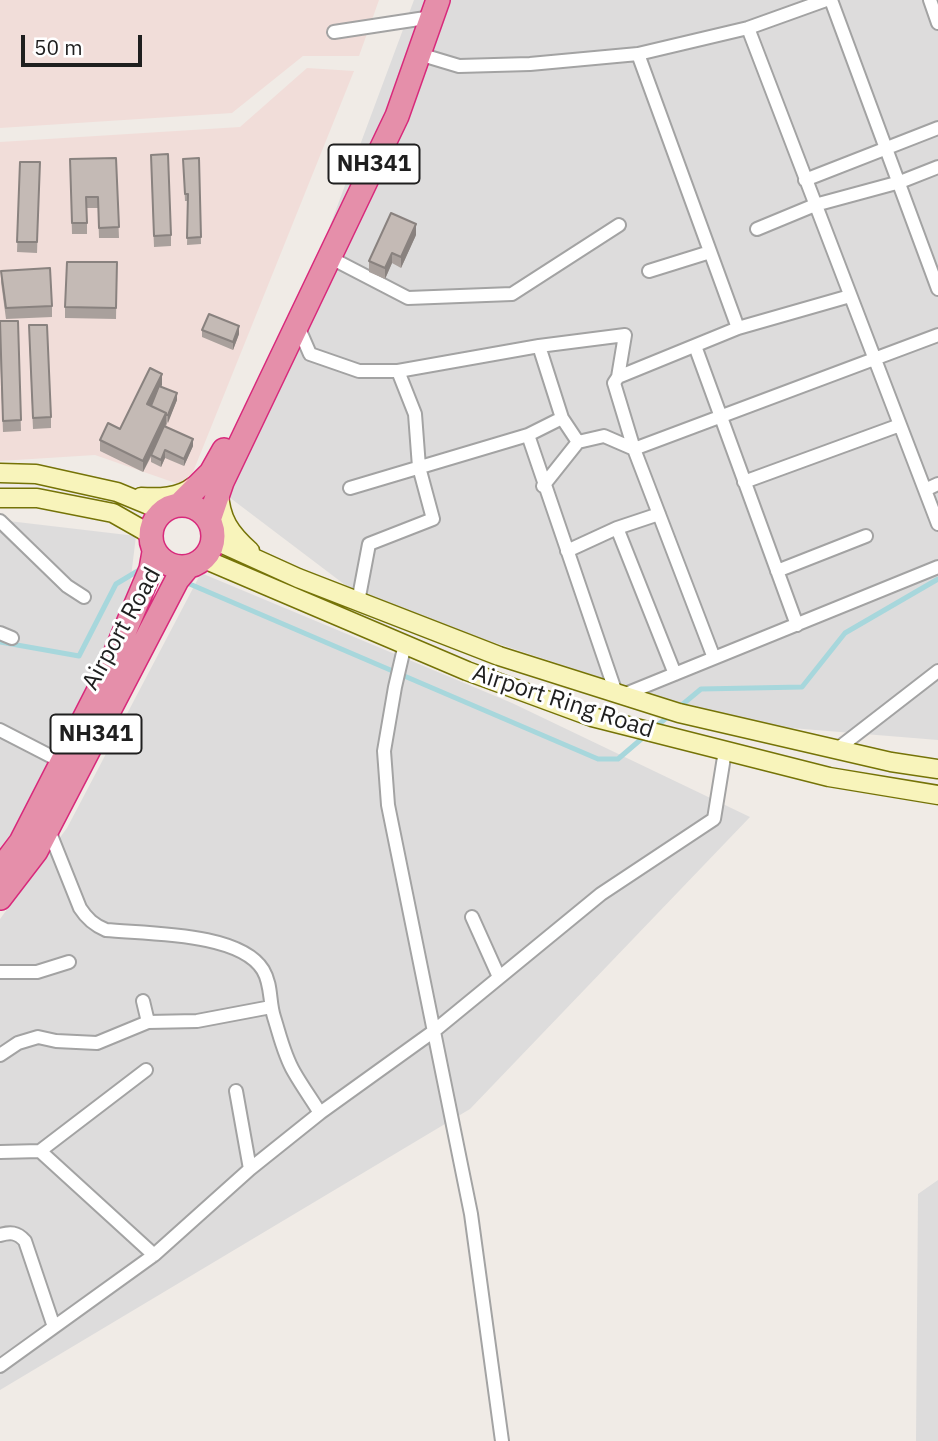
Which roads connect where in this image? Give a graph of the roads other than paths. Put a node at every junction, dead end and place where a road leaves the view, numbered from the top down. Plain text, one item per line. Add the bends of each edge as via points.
1 (829, 0) edge
2 (930, 0) edge
3 (435, 8) edge
4 (938, 23) edge
5 (748, 28) junction
6 (334, 32) dead end
7 (419, 54) junction
8 (638, 54) junction
9 (938, 128) edge
10 (887, 148) junction
11 (938, 167) edge
12 (805, 180) junction
13 (900, 182) junction
14 (815, 205) junction
15 (619, 225) dead end
16 (757, 229) dead end
17 (710, 252) junction
18 (329, 257) junction
19 (649, 271) dead end
20 (938, 289) edge
21 (850, 296) junction
22 (297, 323) junction
23 (738, 328) junction
24 (938, 335) edge
25 (539, 346) junction
26 (695, 346) junction
27 (874, 360) junction
28 (398, 371) junction
29 (618, 377) junction
30 (562, 418) junction
31 (719, 418) junction
32 (900, 425) junction
33 (528, 435) junction
34 (578, 442) junction
35 (634, 449) junction
36 (419, 467) junction
37 (0, 473) edge
38 (215, 482) junction
39 (744, 482) junction
40 (938, 484) edge
41 (543, 486) junction
42 (350, 488) dead end
43 (925, 489) junction
44 (117, 492) junction
45 (0, 498) edge
46 (171, 508) junction
47 (659, 514) junction
48 (0, 521) edge
49 (938, 524) edge
50 (211, 528) junction
51 (617, 528) junction
52 (866, 536) dead end
53 (152, 543) junction
54 (567, 551) junction
55 (196, 563) junction
56 (272, 566) junction
57 (938, 567) edge
58 (777, 571) junction
59 (84, 597) dead end
60 (358, 602) junction
61 (797, 625) junction
62 (405, 645) junction
63 (714, 658) junction
64 (938, 671) edge
65 (675, 674) junction
66 (619, 694) junction
67 (0, 730) edge
68 (836, 750) junction
69 (725, 751) junction
70 (62, 762) junction
71 (938, 769) edge
72 (938, 795) edge
73 (48, 827) junction
74 (0, 870) edge
75 (0, 898) edge
76 (472, 917) dead end
77 (69, 962) dead end
78 (0, 972) edge
79 (499, 977) junction
80 (143, 1001) dead end
81 (271, 1007) junction
82 (148, 1022) junction
83 (434, 1031) junction
84 (0, 1055) edge
85 (146, 1070) dead end
86 (236, 1091) dead end
87 (320, 1113) junction
88 (40, 1151) junction
89 (0, 1152) edge
90 (250, 1169) junction
91 (0, 1235) edge
92 (155, 1255) junction
93 (54, 1327) junction
94 (0, 1366) edge
95 (502, 1441) edge

1 - 5 street
1 - 10 street
2 - 4 street
3 - 6 street
3 - 7 highway, NH341
5 - 8 street
5 - 12 street
7 - 8 street via 459,66
7 - 18 highway, NH341 via 397,116
8 - 17 street
9 - 10 street
10 - 12 street
10 - 13 street
11 - 13 street
12 - 14 street
13 - 14 street
13 - 20 street
14 - 16 street
14 - 21 street
15 - 18 street via 512,294 408,298
17 - 19 street
17 - 23 street
18 - 22 highway, NH341
21 - 23 street
21 - 27 street
22 - 28 street via 310,354 359,371
22 - 38 highway, NH341
23 - 26 street
24 - 27 street
25 - 28 street
25 - 29 street via 625,335
25 - 30 street
26 - 29 street
26 - 31 street
27 - 31 street
27 - 32 street
28 - 36 street via 415,414
29 - 35 street via 614,383
30 - 33 street
30 - 34 street
31 - 35 street
31 - 39 street
32 - 39 street
32 - 43 street
33 - 36 street
33 - 41 street
34 - 35 street via 604,436
34 - 41 street
35 - 47 street
36 - 42 street
36 - 60 street via 433,519 369,544
37 - 44 main road via 36,474
38 - 44 main road via 165,497
38 - 46 highway, NH341
38 - 50 highway, NH341
38 - 56 main road via 228,528
39 - 58 street
40 - 43 street
41 - 54 street
43 - 49 street
44 - 46 main road
45 - 53 main road via 37,498 113,513
46 - 50 highway via 197,508
46 - 53 highway, NH341 via 156,517
47 - 51 street
47 - 63 street
48 - 59 street
50 - 55 highway, NH341 via 213,544
50 - 56 main road, Airport Ring Road via 223,544
51 - 54 street
51 - 65 street
52 - 58 street
53 - 55 highway via 169,565
53 - 70 highway, Airport Road / NH341 via 151,569 103,682
54 - 66 street
55 - 62 main road, Airport Ring Road
55 - 73 highway, Airport Road / NH341 via 177,580
56 - 60 main road, Airport Ring Road
57 - 61 street
58 - 61 street
60 - 66 main road, Airport Ring Road via 499,656
61 - 63 street
62 - 69 main road, Airport Ring Road via 592,717
62 - 83 street via 384,751 388,805
63 - 65 street
64 - 68 street
65 - 66 street
66 - 68 main road, Airport Ring Road
67 - 70 street
68 - 71 main road, Airport Ring Road
69 - 72 main road, Airport Ring Road via 829,777
69 - 79 street via 714,819 601,894
70 - 74 highway, Airport Road / NH341 via 22,842
73 - 75 highway, Airport Road / NH341 via 36,851
73 - 81 street via 88,920 106,930 228,946 249,956 263,970
76 - 79 street
77 - 78 street via 37,972
79 - 83 street
80 - 82 street
81 - 82 street via 197,1021
81 - 87 street via 284,1051
82 - 84 street via 97,1043 38,1037
83 - 87 street
83 - 95 street via 471,1214
85 - 88 street
86 - 90 street
87 - 90 street
88 - 89 street
88 - 92 street
90 - 92 street
91 - 93 street via 10,1232 25,1241
92 - 93 street
93 - 94 street

